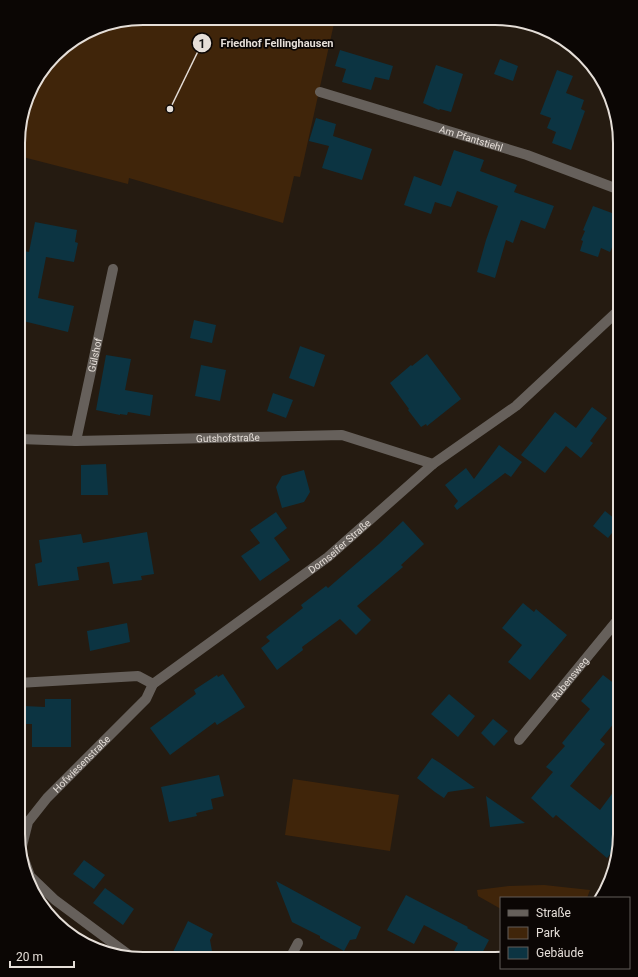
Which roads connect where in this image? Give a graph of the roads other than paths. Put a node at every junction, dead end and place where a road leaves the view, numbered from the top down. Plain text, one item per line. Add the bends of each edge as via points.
1 (320, 92) dead end
2 (613, 187) edge
3 (113, 269) dead end
4 (613, 316) edge
5 (25, 439) edge
6 (76, 441) junction
7 (432, 464) junction
8 (613, 626) edge
9 (25, 684) edge
10 (153, 684) junction
11 (519, 740) dead end
12 (25, 834) edge
13 (35, 881) edge
14 (298, 943) dead end
15 (122, 950) edge
16 (293, 952) edge

1 - 2 street, Am Pfantstiehl via 527,155
3 - 6 street, Gülshof
4 - 7 street, Dornseifer Straße via 516,406
5 - 6 street, Gutshofstraße
6 - 7 street, Gutshofstraße via 342,435
7 - 10 street, Dornseifer Straße via 328,557
8 - 11 street, Rubensweg
9 - 10 street via 138,676
10 - 12 street, Hofwiesenstraße via 146,699 47,798 28,822
13 - 15 street, Hofwiesenstraße via 55,900
14 - 16 street

